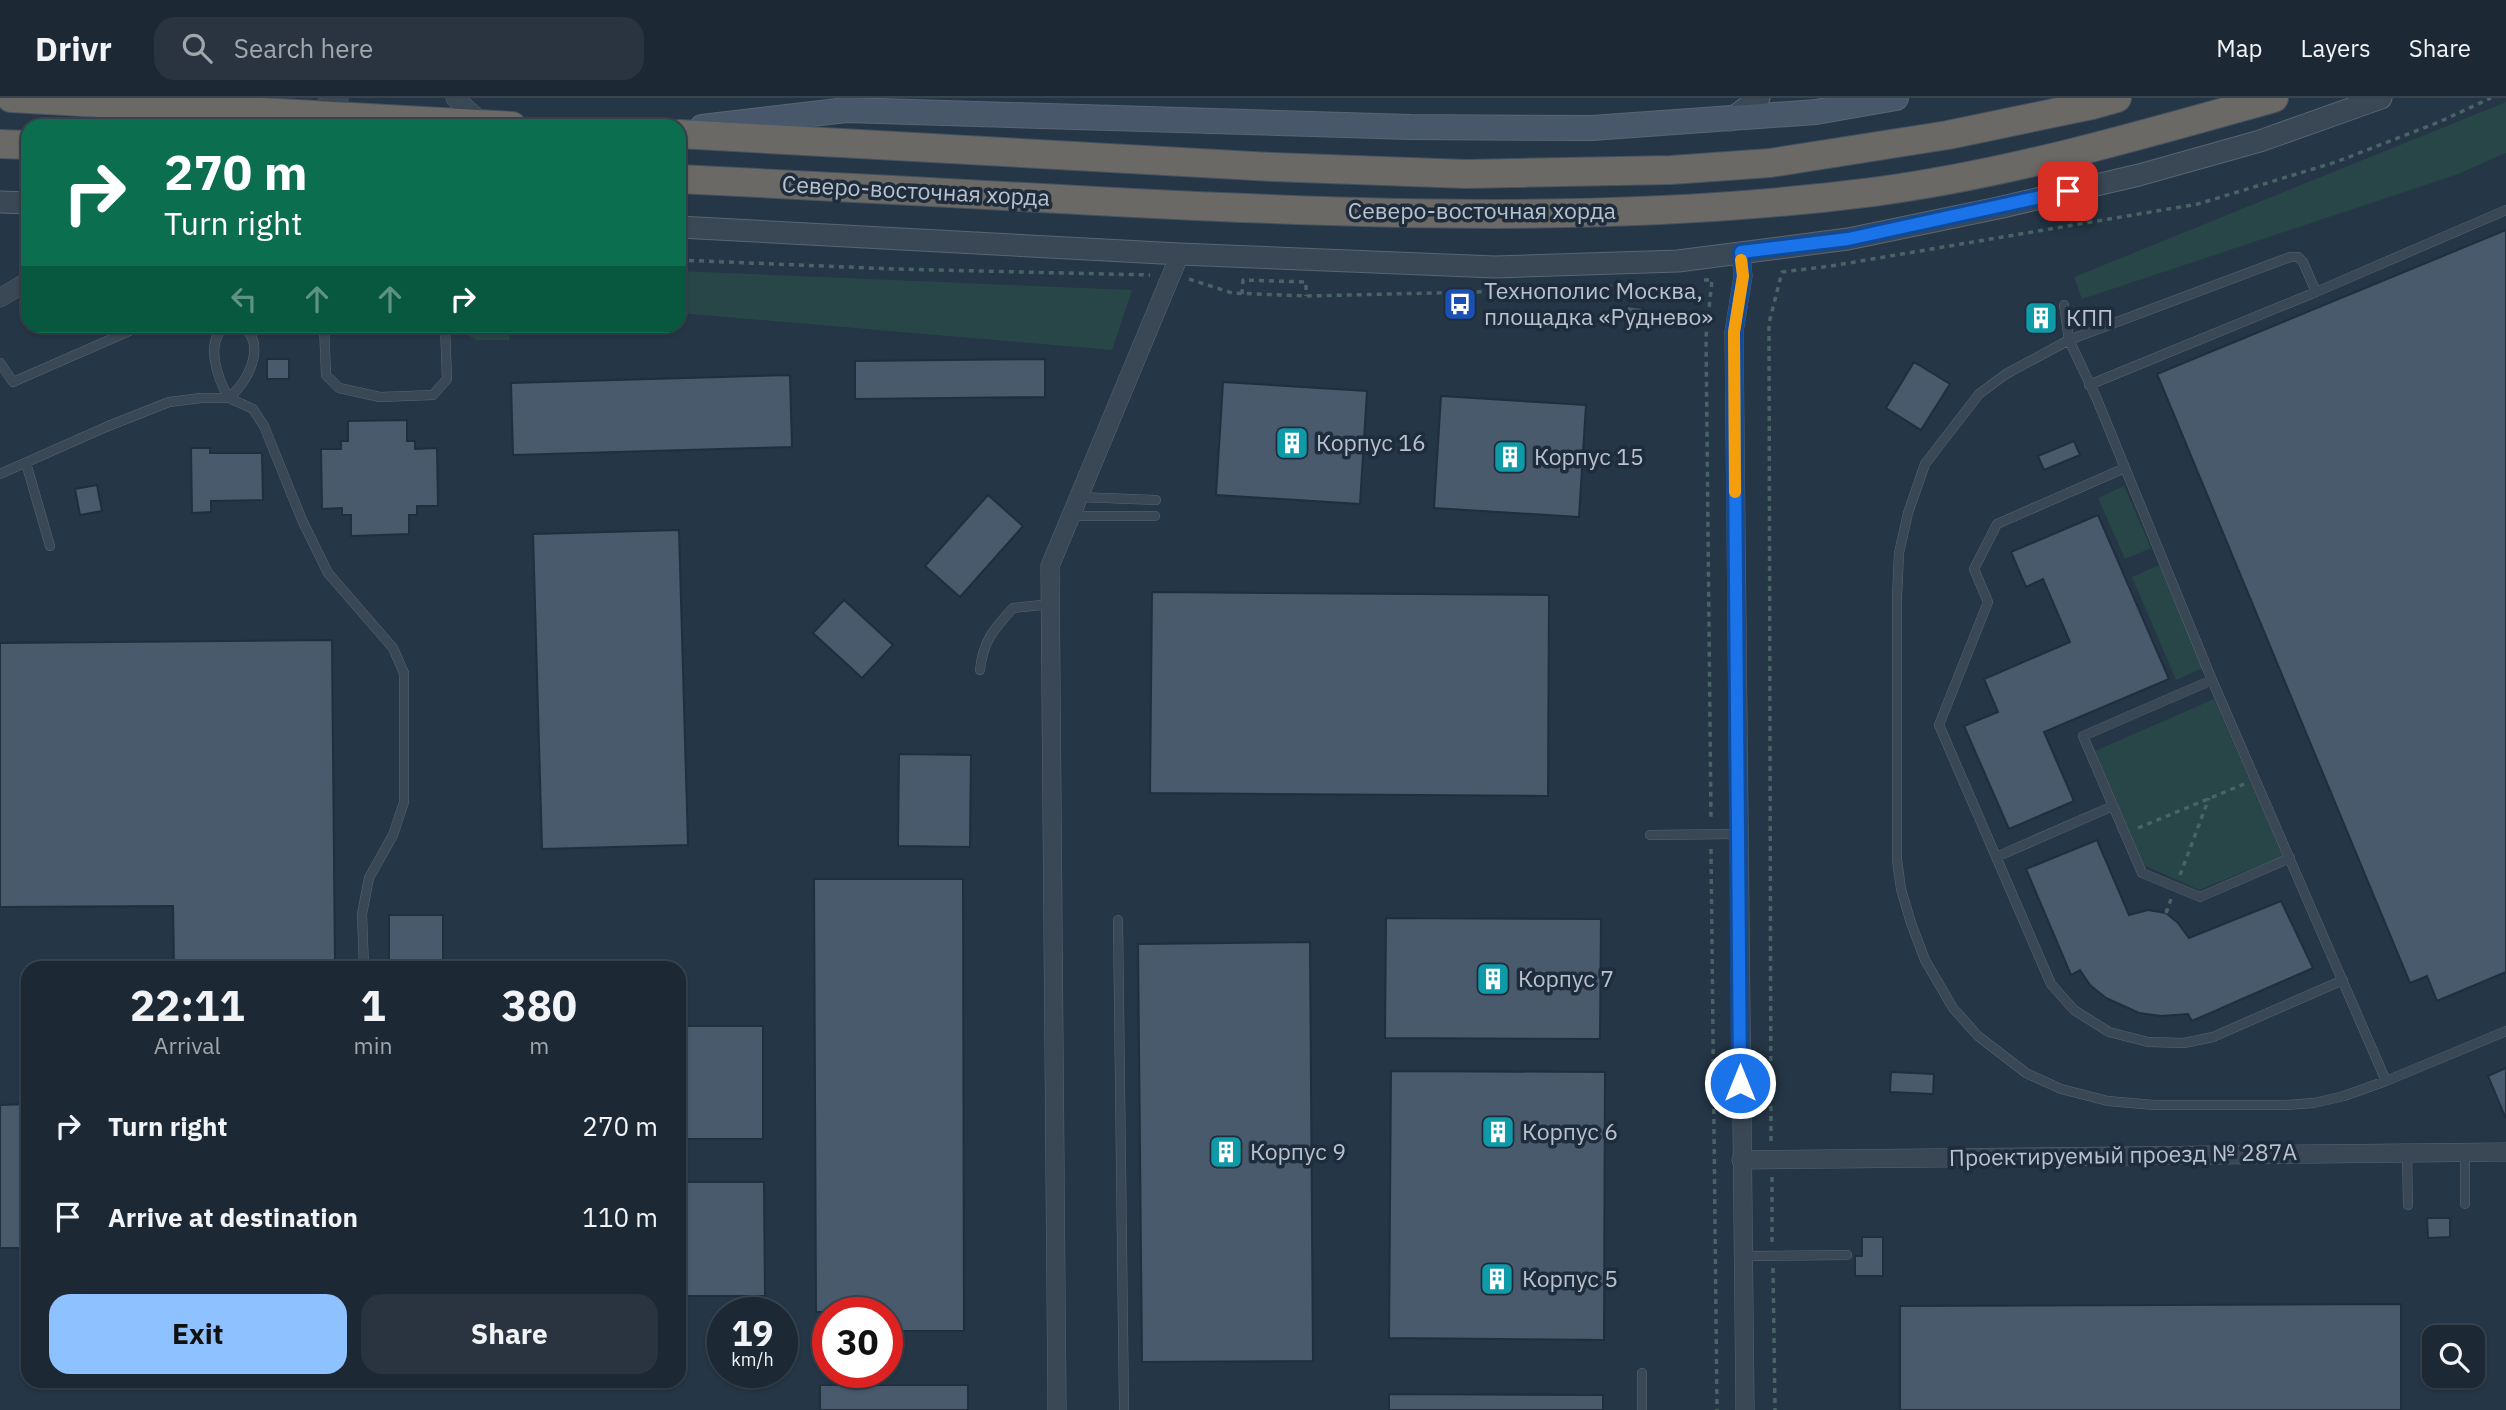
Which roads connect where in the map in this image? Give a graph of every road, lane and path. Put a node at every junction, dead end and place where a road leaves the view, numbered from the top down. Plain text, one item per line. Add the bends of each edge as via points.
1 (11, 98) edge
2 (140, 98) edge
3 (339, 98) edge
4 (455, 98) edge
5 (1759, 98) edge
6 (1886, 98) edge
7 (1894, 98) edge
8 (2117, 98) edge
9 (2274, 98) edge
10 (2381, 98) edge
11 (2491, 98) edge
12 (214, 109) junction
13 (312, 115) junction
14 (387, 119) edge
15 (489, 119) edge
16 (1731, 120) junction
17 (686, 131) edge
18 (686, 132) edge
19 (0, 144) edge
20 (21, 145) edge
21 (686, 179) edge
22 (0, 202) edge
23 (21, 203) edge
24 (2506, 210) edge
25 (686, 227) edge
26 (1741, 252) junction
27 (1180, 254) junction
28 (686, 260) edge
29 (1150, 275) dead end
30 (1187, 278) dead end
31 (1712, 280) dead end
32 (1698, 281) dead end
33 (21, 285) edge
34 (1643, 285) dead end
35 (2316, 292) junction
36 (1242, 294) junction
37 (1306, 296) junction
38 (0, 298) edge
39 (2064, 305) dead end
40 (125, 333) edge
41 (220, 333) edge
42 (248, 333) edge
43 (324, 333) edge
44 (445, 333) edge
45 (2069, 340) junction
46 (0, 363) edge
47 (2089, 385) junction
48 (229, 397) junction
49 (26, 463) junction
50 (2125, 468) junction
51 (0, 474) edge
52 (1078, 497) junction
53 (1156, 500) dead end
54 (1071, 516) junction
55 (1155, 516) dead end
56 (50, 546) dead end
57 (1050, 604) junction
58 (980, 670) dead end
59 (2212, 680) junction
60 (2255, 779) junction
61 (2208, 798) junction
62 (2113, 806) junction
63 (2125, 833) junction
64 (1738, 834) junction
65 (1650, 835) dead end
66 (1996, 857) junction
67 (2290, 858) junction
68 (2175, 887) junction
69 (1118, 920) dead end
70 (363, 961) edge
71 (2343, 981) junction
72 (2506, 1031) edge
73 (2386, 1081) junction
74 (1770, 1138) dead end
75 (2407, 1152) junction
76 (2465, 1152) junction
77 (2506, 1152) edge
78 (1741, 1160) junction
79 (1772, 1175) dead end
80 (2465, 1204) dead end
81 (2408, 1205) dead end
82 (1847, 1255) dead end
83 (1742, 1256) junction
84 (1772, 1256) junction
85 (1642, 1373) dead end
86 (1057, 1410) edge
87 (1124, 1410) edge
88 (1642, 1410) edge
89 (1745, 1410) edge
90 (1775, 1410) edge

1 - 12 highway
2 - 12 street
3 - 13 street
4 - 15 street
5 - 16 street
6 - 7 street
7 - 16 main road
8 - 18 highway, Северо-восточная хорда via 1948,135 1770,163 1671,170 1466,174 1287,168
9 - 21 highway, Северо-восточная хорда via 2023,165 1875,192 1713,206 1518,214 1266,210
10 - 26 street via 2260,141 2101,184 1848,239
11 - 74 path via 2336,162 2198,204 1782,272 1769,323
12 - 13 highway
13 - 14 highway
16 - 17 main road via 1592,128 1410,127 846,110
19 - 20 highway
22 - 23 street
24 - 35 lane
25 - 27 street
26 - 27 street via 1678,261 1495,267
26 - 64 street via 1743,276 1734,332
27 - 52 street
28 - 29 path
30 - 36 path
31 - 32 path
33 - 38 street
34 - 37 path
35 - 45 lane via 2303,262 2290,257
35 - 47 lane
36 - 37 path
36 - 37 path via 1243,280 1306,282
39 - 45 lane
40 - 46 lane via 13,382
41 - 48 lane via 214,356
42 - 48 lane via 254,341 254,356 247,378
43 - 44 lane via 326,375 339,387 380,397 433,395 447,379
45 - 47 lane
45 - 73 lane via 1979,394 1926,464 1908,513 1899,553 1897,597 1897,860 1910,923 1925,960 1953,1008 1978,1036 2026,1073 2108,1101 2154,1105 2314,1103
47 - 50 lane
48 - 49 lane via 169,402
48 - 70 lane via 253,409 328,573 393,648 404,673 404,802 393,835 369,878 362,914
49 - 51 lane
49 - 56 lane
50 - 59 lane
50 - 66 lane via 1997,524 1974,569 1988,602 1939,725
52 - 53 lane
52 - 54 street
54 - 55 lane
54 - 57 street via 1050,566
57 - 58 lane via 1013,608 982,650
57 - 86 street
59 - 60 lane
59 - 62 lane via 2082,736
60 - 61 path
60 - 67 lane
61 - 63 path
61 - 68 path
62 - 63 lane
62 - 66 lane
63 - 68 lane via 2142,873
64 - 65 lane
64 - 78 street
66 - 71 lane via 2051,984 2074,1010 2109,1032 2148,1041 2184,1043 2213,1038
67 - 68 lane via 2200,897
67 - 71 lane
69 - 87 lane
71 - 73 lane
72 - 73 lane
75 - 76 street, Проектируемый проезд № 287А
75 - 78 street, Проектируемый проезд № 287А
75 - 81 lane
76 - 77 street, Проектируемый проезд № 287А
76 - 80 lane
78 - 83 street
79 - 84 path
82 - 84 lane
83 - 84 lane
83 - 89 street
84 - 90 path
85 - 88 lane

